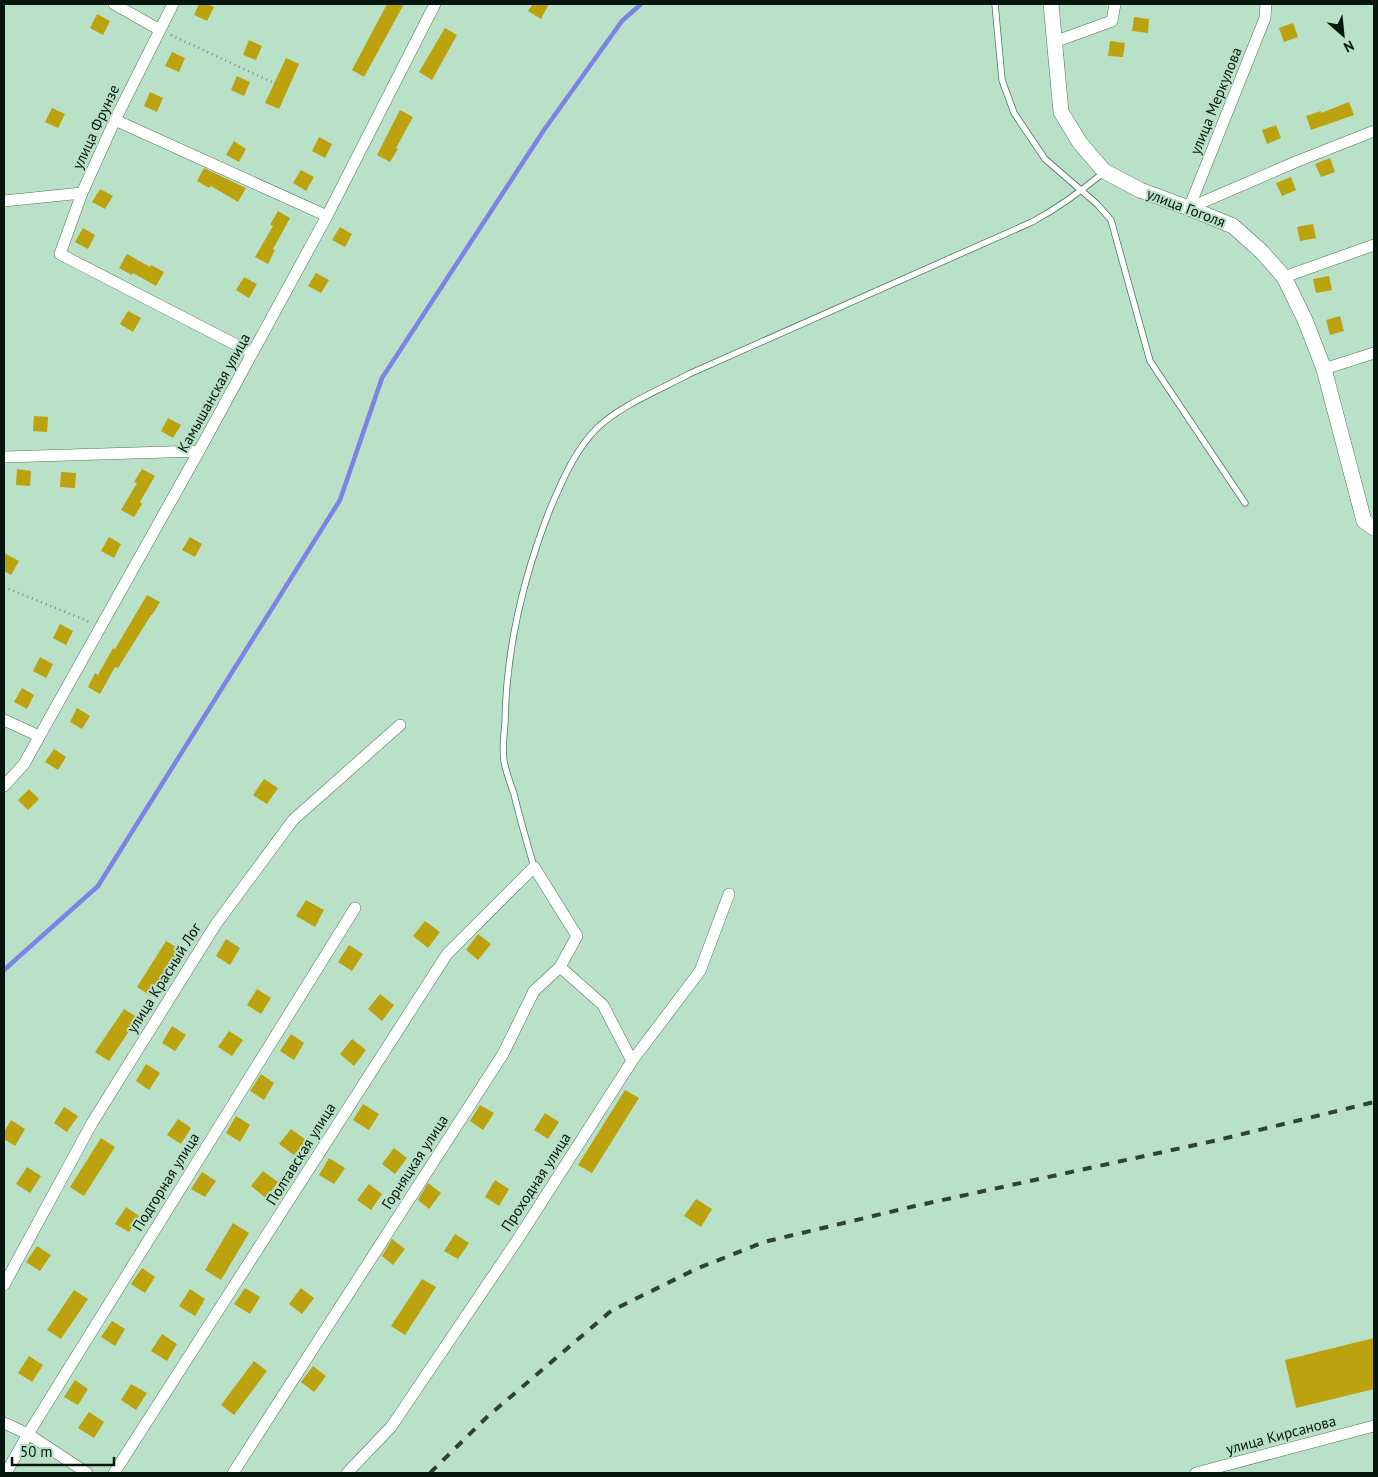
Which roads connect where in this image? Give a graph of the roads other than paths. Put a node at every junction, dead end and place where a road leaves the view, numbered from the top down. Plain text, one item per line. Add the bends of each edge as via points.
1 (114, 4) edge
2 (173, 4) edge
3 (435, 4) edge
4 (995, 4) edge
5 (1051, 4) edge
6 (1115, 4) edge
7 (1266, 4) edge
8 (1273, 4) edge
9 (1265, 18) junction
10 (160, 30) junction
11 (1054, 42) junction
12 (115, 120) junction
13 (1374, 131) edge
14 (1104, 171) junction
15 (1082, 191) junction
16 (82, 193) junction
17 (4, 201) edge
18 (1189, 208) junction
19 (327, 216) junction
20 (1374, 245) edge
21 (1284, 277) junction
22 (252, 353) junction
23 (1374, 353) edge
24 (1324, 369) junction
25 (199, 451) junction
26 (4, 457) edge
27 (1245, 503) dead end
28 (1374, 528) edge
29 (4, 720) edge
30 (400, 725) dead end
31 (39, 736) junction
32 (4, 786) edge
33 (534, 867) junction
34 (729, 894) dead end
35 (355, 908) dead end
36 (560, 967) junction
37 (632, 1061) junction
38 (4, 1285) edge
39 (4, 1423) edge
40 (1374, 1426) edge
41 (28, 1434) junction
42 (6, 1473) edge
43 (87, 1473) edge
44 (114, 1473) edge
45 (233, 1473) edge
46 (347, 1473) edge
47 (1196, 1473) edge

1 - 10 street
2 - 10 street, улица Фрунзе
3 - 19 street, Камышанская улица
4 - 15 lane via 1002,80 1014,113 1045,159
5 - 11 street, улица Гоголя
6 - 11 street via 1112,21
7 - 9 street, улица Меркулова
8 - 9 street
9 - 18 street, улица Меркулова
10 - 12 street, улица Фрунзе
11 - 14 street, улица Гоголя via 1061,112 1080,143
12 - 16 street, улица Фрунзе
12 - 19 street
13 - 18 street
14 - 15 lane
14 - 18 street, улица Гоголя via 1140,190
15 - 27 lane via 1111,220 1150,360
15 - 33 lane via 1018,228 689,374 617,412 583,445 562,481 536,545 509,654 504,760
16 - 17 street, улица Фрунзе
16 - 22 street via 60,254
18 - 21 street, улица Гоголя via 1233,226
19 - 22 street, Камышанская улица
20 - 21 street
21 - 24 street, улица Гоголя
22 - 25 street, Камышанская улица
23 - 24 street
24 - 28 street, улица Гоголя via 1364,521
25 - 26 street
25 - 31 street, Камышанская улица
29 - 31 street
30 - 38 street, улица Красный Лог via 293,820 216,924 92,1123
31 - 32 street, Камышанская улица via 24,764
33 - 36 street, Горняцкая улица via 577,936
33 - 44 street, Полтавская улица via 447,954
34 - 37 street, Проходная улица via 700,971
35 - 41 street, Подгорная улица
36 - 37 street via 603,1004
36 - 45 street, Горняцкая улица via 534,992 503,1054
37 - 46 street, Проходная улица via 392,1427
39 - 41 street
40 - 47 street, улица Кирсанова
41 - 42 street, Подгорная улица
41 - 43 street

